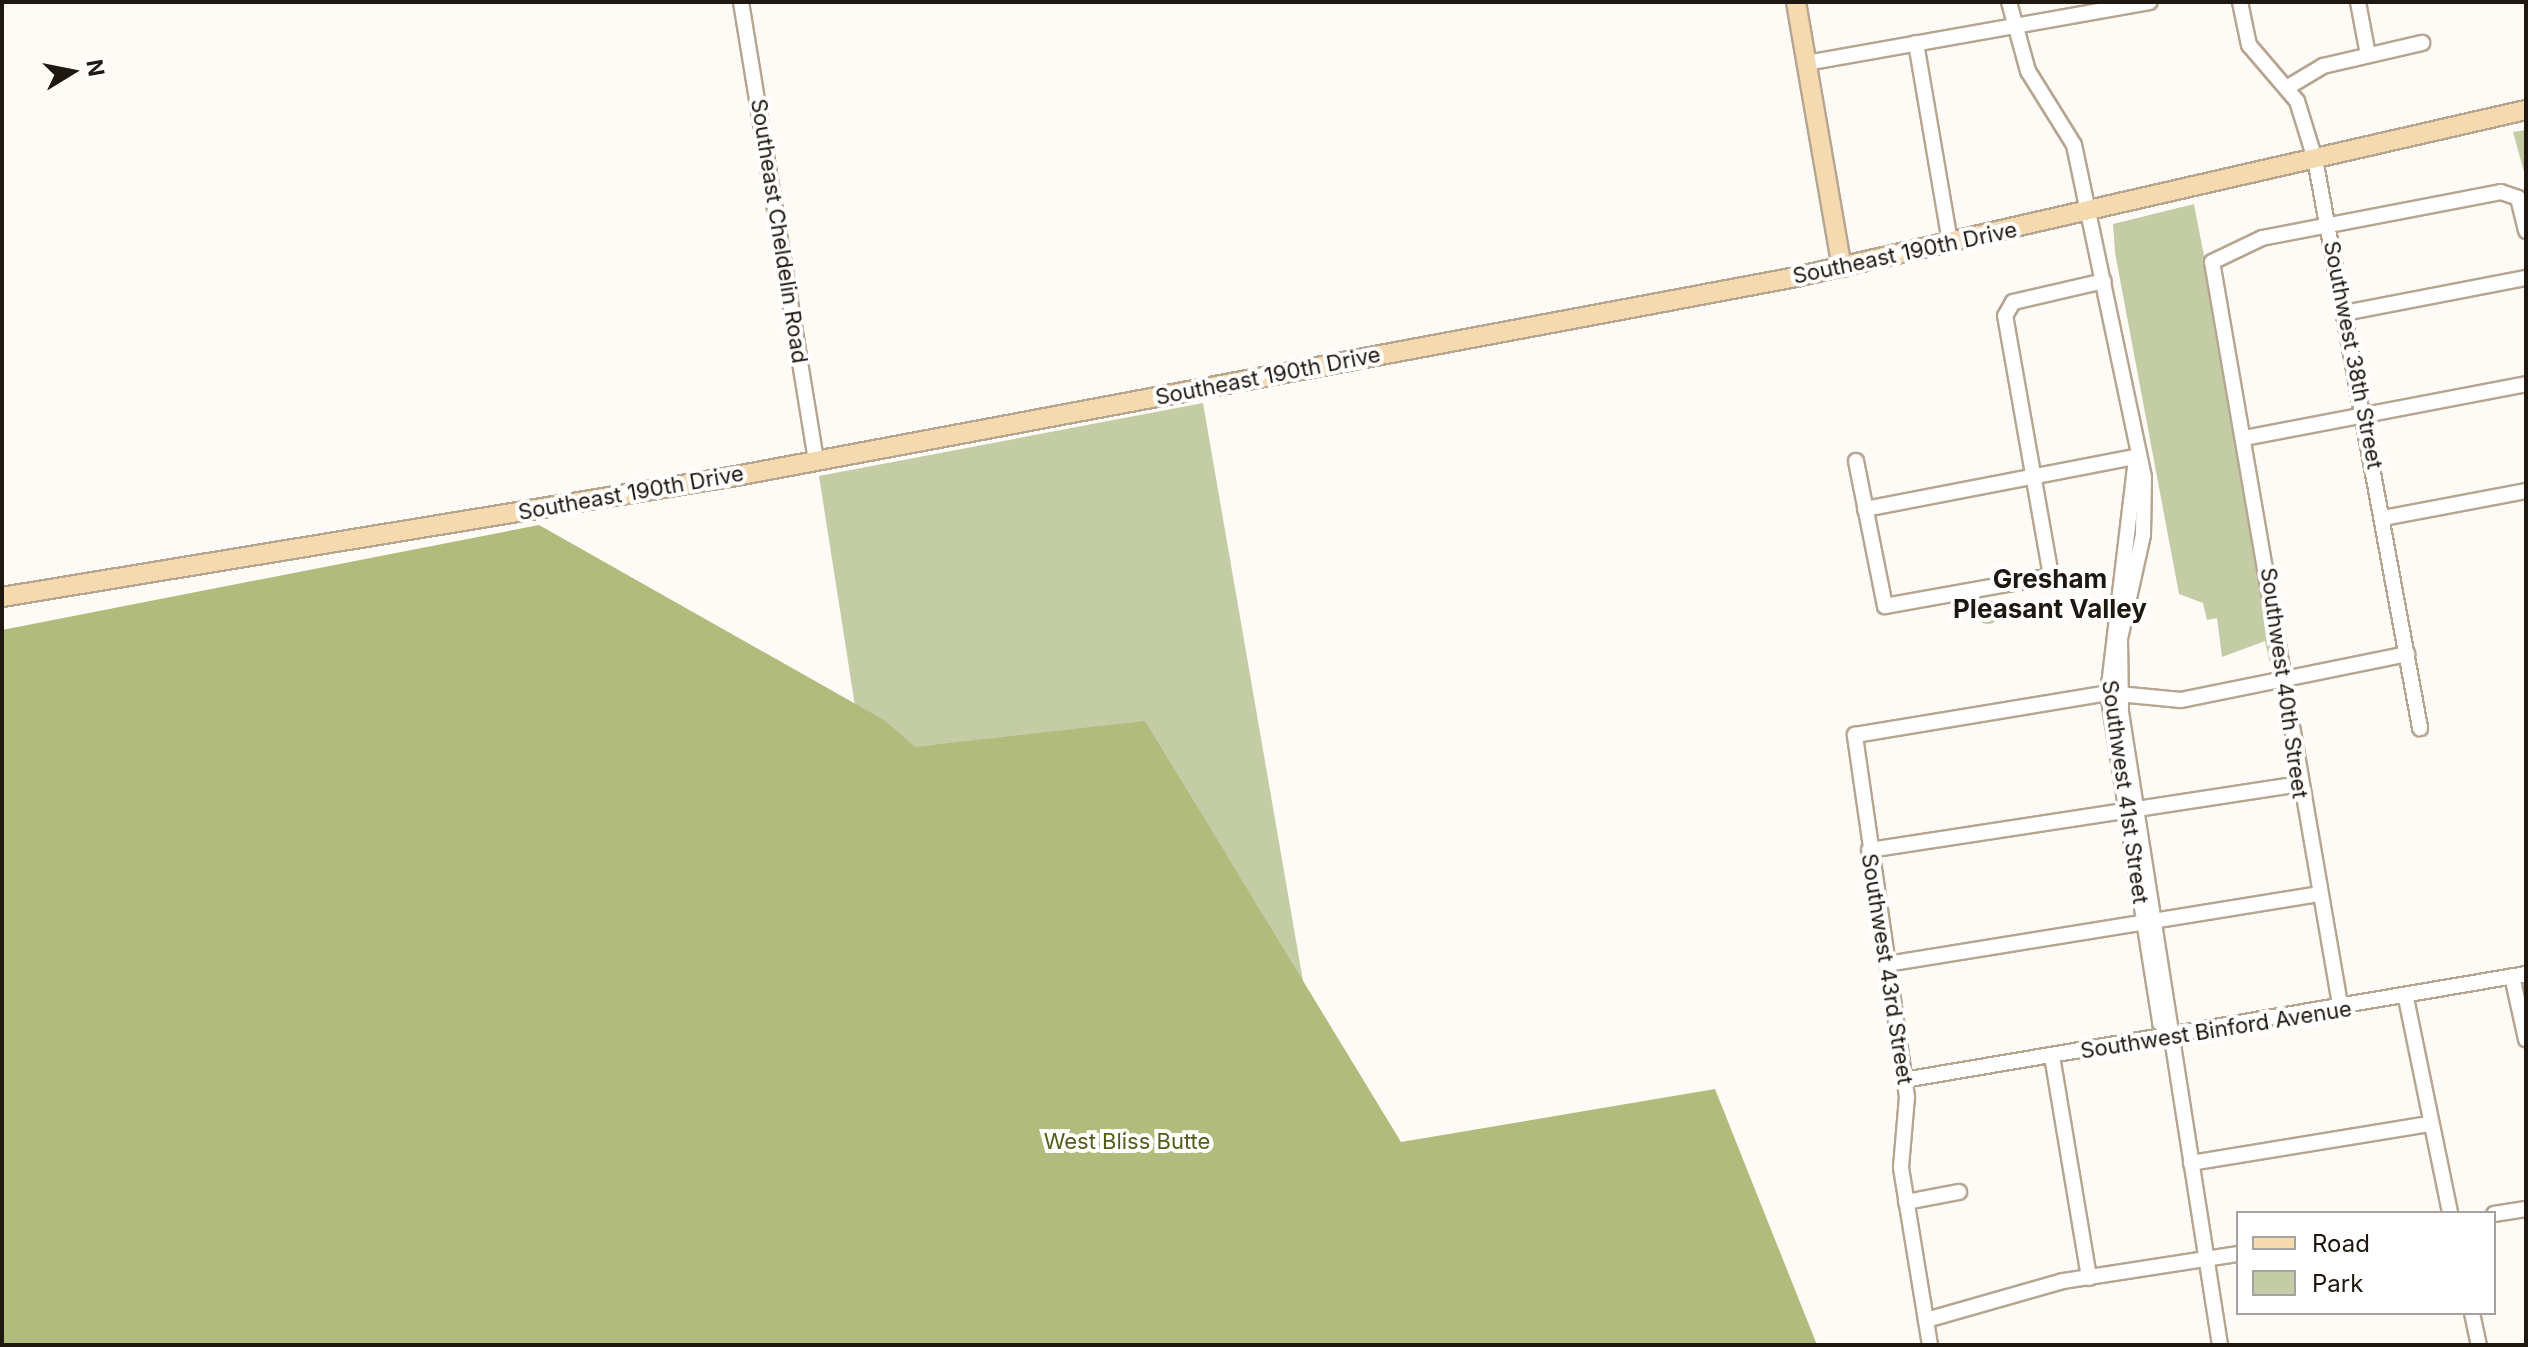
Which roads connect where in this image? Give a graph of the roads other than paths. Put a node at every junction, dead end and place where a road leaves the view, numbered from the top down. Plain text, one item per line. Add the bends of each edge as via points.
1 (741, 2) edge
2 (1796, 2) edge
3 (2009, 2) edge
4 (2240, 2) edge
5 (2358, 2) edge
6 (2141, 3) edge
7 (2013, 26) junction
8 (1916, 43) junction
9 (2422, 43) dead end
10 (2368, 55) junction
11 (1807, 63) junction
12 (2288, 87) junction
13 (2526, 110) edge
14 (2315, 159) junction
15 (2091, 213) junction
16 (2328, 225) junction
17 (2526, 231) edge
18 (1950, 242) junction
19 (1842, 267) junction
20 (2526, 278) edge
21 (2104, 281) junction
22 (2344, 313) junction
23 (2526, 384) edge
24 (2364, 414) junction
25 (2244, 438) junction
26 (2136, 457) junction
27 (816, 460) junction
28 (1856, 461) dead end
29 (2035, 476) junction
30 (2526, 491) edge
31 (1865, 509) junction
32 (2383, 518) junction
33 (2, 597) edge
34 (2407, 654) junction
35 (2284, 679) junction
36 (2114, 693) junction
37 (2420, 728) dead end
38 (2298, 784) junction
39 (2130, 808) junction
40 (1869, 850) junction
41 (2319, 894) junction
42 (2149, 923) junction
43 (1887, 964) junction
44 (2519, 975) edge
45 (2406, 998) junction
46 (2341, 1010) junction
47 (2168, 1032) junction
48 (2526, 1039) edge
49 (2052, 1056) junction
50 (1904, 1080) junction
51 (2430, 1124) junction
52 (2191, 1163) junction
53 (1959, 1192) dead end
54 (1906, 1202) junction
55 (2526, 1209) edge
56 (2450, 1211) edge
57 (2496, 1214) edge
58 (2236, 1254) edge
59 (2206, 1260) junction
60 (2089, 1278) junction
61 (2472, 1315) edge
62 (1926, 1320) junction
63 (1930, 1345) edge
64 (2220, 1345) edge
65 (2479, 1345) edge

1 - 27 street, Southeast Cheldelin Road
2 - 11 main road
3 - 7 street, Southwest 41st Street
4 - 12 street, Southwest 38th Street via 2259,62
5 - 10 street
6 - 7 street
7 - 8 street
7 - 15 street, Southwest 41st Street via 2028,71 2071,136
8 - 11 street
8 - 18 street
9 - 10 street
10 - 12 street via 2323,66
11 - 19 main road
12 - 14 street, Southwest 38th Street
13 - 14 main road, Southeast 190th Drive
14 - 15 main road, Southeast 190th Drive
14 - 16 street, Southwest 38th Street
15 - 18 main road, Southeast 190th Drive
15 - 21 street, Southwest 41st Street
16 - 17 street via 2514,193
16 - 22 street, Southwest 38th Street
16 - 25 street, Southwest 40th Street via 2242,244 2212,262
18 - 19 main road, Southeast 190th Drive
19 - 27 main road, Southeast 190th Drive
20 - 22 street
21 - 26 street, Southwest 41st Street
21 - 29 street via 2007,307
22 - 24 street, Southwest 38th Street
23 - 24 street
24 - 25 street
24 - 32 street, Southwest 38th Street
25 - 35 street, Southwest 40th Street
26 - 29 street
26 - 36 street, Southwest 41st Street via 2145,513
27 - 33 main road, Southeast 190th Drive
28 - 31 street
29 - 31 street
29 - 31 street via 2052,575 1885,606
30 - 32 street
32 - 34 street, Southwest 38th Street
34 - 35 street
34 - 37 street, Southwest 38th Street
35 - 36 street via 2181,700
35 - 38 street, Southwest 40th Street
36 - 39 street, Southwest 41st Street
36 - 40 street, Southwest 43rd Street via 1855,735
38 - 39 street
38 - 41 street, Southwest 40th Street
39 - 40 street
39 - 42 street, Southwest 41st Street
40 - 43 street, Southwest 43rd Street
41 - 42 street
41 - 46 street, Southwest 40th Street
42 - 43 street
42 - 47 street, Southwest 41st Street
43 - 50 street, Southwest 43rd Street
44 - 45 street, Southwest Binford Avenue
44 - 48 street
45 - 46 street, Southwest Binford Avenue
45 - 51 street
46 - 47 street, Southwest Binford Avenue
47 - 49 street, Southwest Binford Avenue
47 - 52 street, Southwest 41st Street
49 - 50 street, Southwest Binford Avenue
49 - 60 street
50 - 54 street, Southwest 43rd Street via 1900,1156
51 - 52 street
51 - 56 street
52 - 59 street, Southwest 41st Street
53 - 54 street
54 - 62 street, Southwest 43rd Street
55 - 57 street
58 - 59 street
59 - 60 street
59 - 64 street, Southwest 41st Street
60 - 62 street
61 - 65 street
62 - 63 street, Southwest 43rd Street

